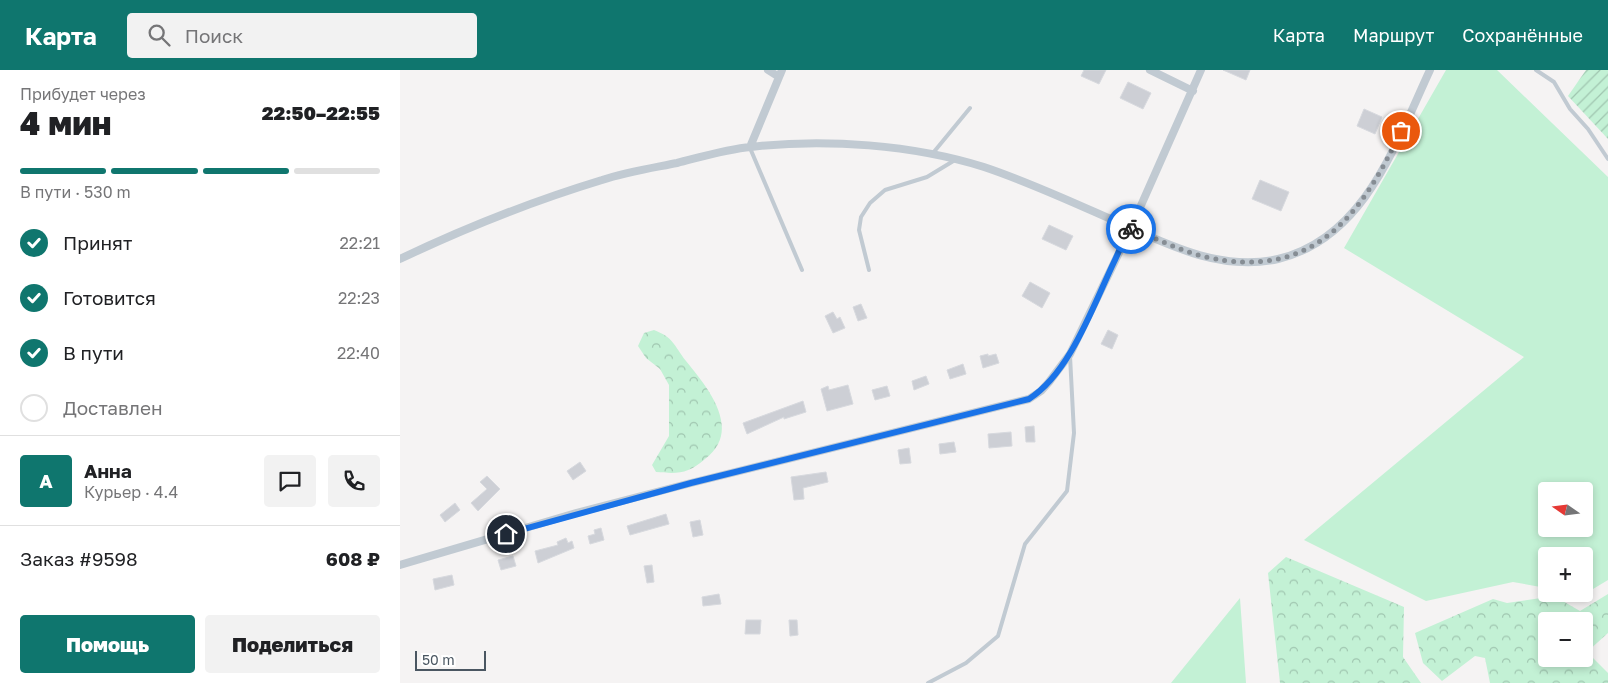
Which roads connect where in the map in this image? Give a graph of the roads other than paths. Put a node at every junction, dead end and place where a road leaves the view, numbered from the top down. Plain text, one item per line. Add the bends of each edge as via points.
1 (768, 70) edge
2 (1150, 70) edge
3 (1201, 70) edge
4 (1430, 70) edge
5 (1536, 70) edge
6 (781, 73) edge
7 (1193, 90) junction
8 (970, 108) dead end
9 (750, 147) junction
10 (932, 155) junction
11 (1608, 159) edge
12 (955, 160) junction
13 (1131, 228) junction
14 (400, 259) edge
15 (802, 270) dead end
16 (869, 270) dead end
17 (1070, 354) junction
18 (400, 565) edge
19 (928, 683) edge

1 - 6 street
2 - 7 street
3 - 7 street
4 - 13 street via 1366,196 1353,214 1319,243 1278,258 1233,262 1204,257
5 - 11 lane via 1554,82
6 - 9 street
7 - 13 street
8 - 10 lane
9 - 10 street via 832,144
9 - 14 street via 605,179 509,211
9 - 15 lane
10 - 12 street
12 - 13 street via 1026,183
12 - 16 lane via 927,177 885,190 870,203 861,217 859,230
13 - 17 street
17 - 18 street via 1041,391 1021,401 681,485
17 - 19 lane via 1074,433 1067,491 1025,544 998,636 966,663

